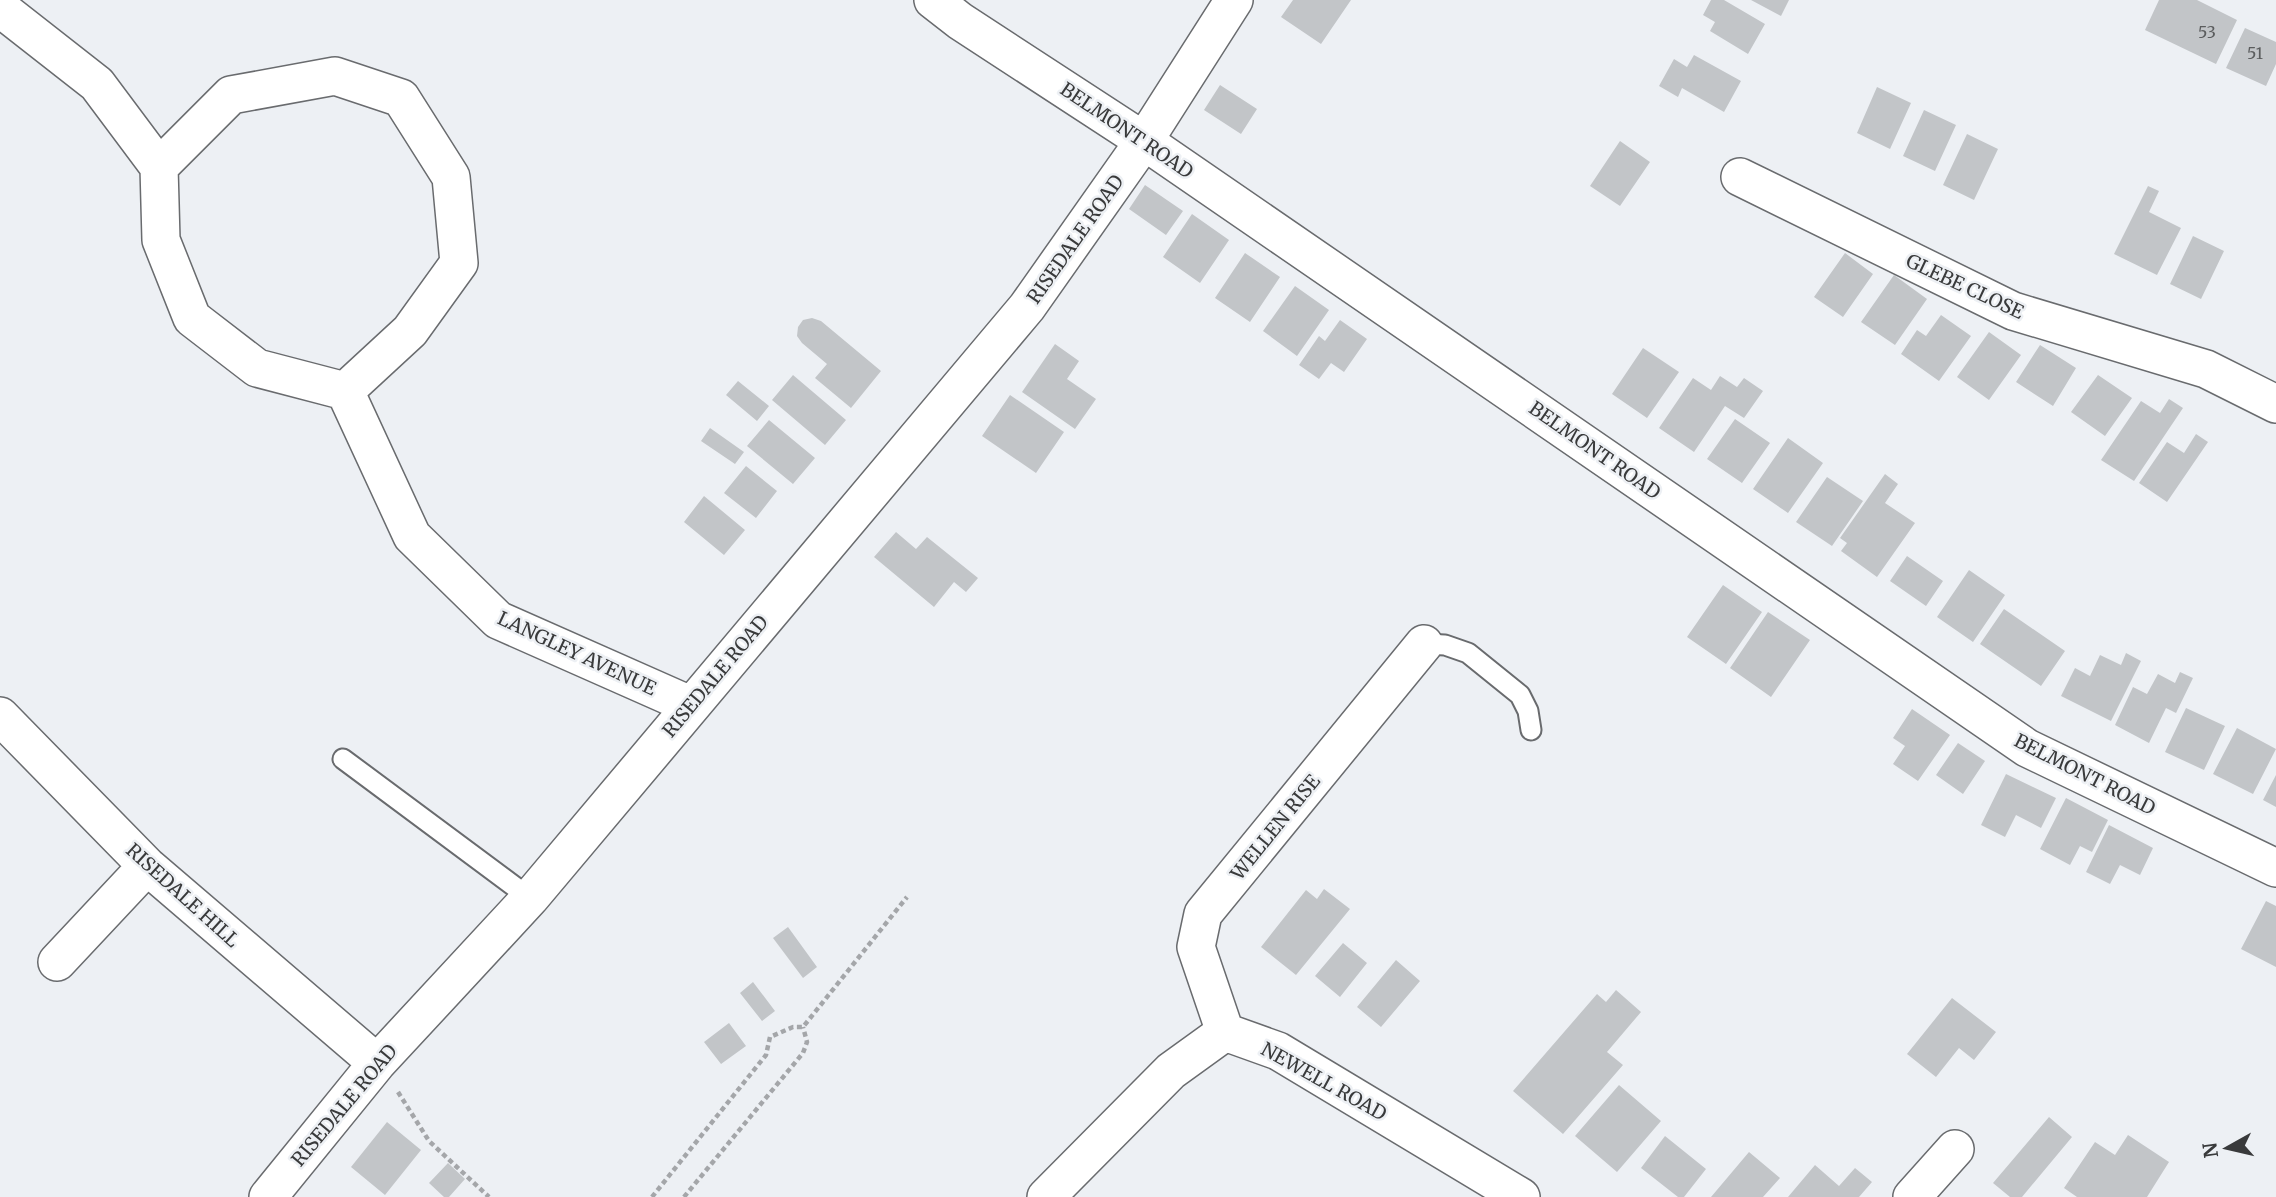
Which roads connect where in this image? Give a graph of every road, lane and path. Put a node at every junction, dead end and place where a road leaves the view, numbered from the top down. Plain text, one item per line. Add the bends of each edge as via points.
1 (933, 0) edge
2 (1234, 0) edge
3 (0, 8) edge
4 (1144, 141) junction
5 (159, 167) junction
6 (1740, 177) dead end
7 (345, 391) junction
8 (2276, 404) edge
9 (1424, 644) joint
10 (690, 705) junction
11 (0, 716) edge
12 (1531, 730) dead end
13 (343, 759) dead end
14 (147, 866) junction
15 (2276, 868) edge
16 (907, 897) dead end
17 (530, 898) junction
18 (57, 962) dead end
19 (803, 1027) junction
20 (1225, 1032) junction
21 (377, 1063) junction
22 (1955, 1149) dead end
23 (658, 1191) junction
24 (268, 1197) edge
25 (489, 1197) edge
26 (652, 1197) edge
27 (661, 1197) edge
28 (684, 1197) edge
29 (1046, 1197) edge
30 (1521, 1197) edge
31 (1912, 1197) edge

1 - 4 street, BELMONT ROAD
2 - 4 street, RISEDALE ROAD
3 - 5 street via 97,83
4 - 10 street, RISEDALE ROAD via 1027,307
4 - 15 street, BELMONT ROAD via 2027,748
5 - 7 street via 161,240 192,318 257,368
5 - 7 street via 231,95 335,76 401,98 451,177 459,263 410,331
6 - 8 street, GLEBE CLOSE via 2013,311 2206,369
7 - 10 street, LANGLEY AVENUE via 412,536 498,620
9 - 12 lane via 1468,653 1520,695
9 - 20 street, WELLEN RISE via 1203,914 1196,947
10 - 17 street, RISEDALE ROAD
11 - 14 street, RISEDALE HILL
13 - 17 lane
14 - 18 street
14 - 21 street, RISEDALE HILL
16 - 19 path
17 - 21 street, RISEDALE ROAD
19 - 23 path via 770,1037 766,1055 755,1071
19 - 28 path via 807,1042 803,1052
20 - 29 street via 1171,1072
20 - 30 street, NEWELL ROAD via 1278,1051
21 - 24 street, RISEDALE ROAD
21 - 25 path via 429,1141
22 - 31 street
23 - 26 path
23 - 27 path

